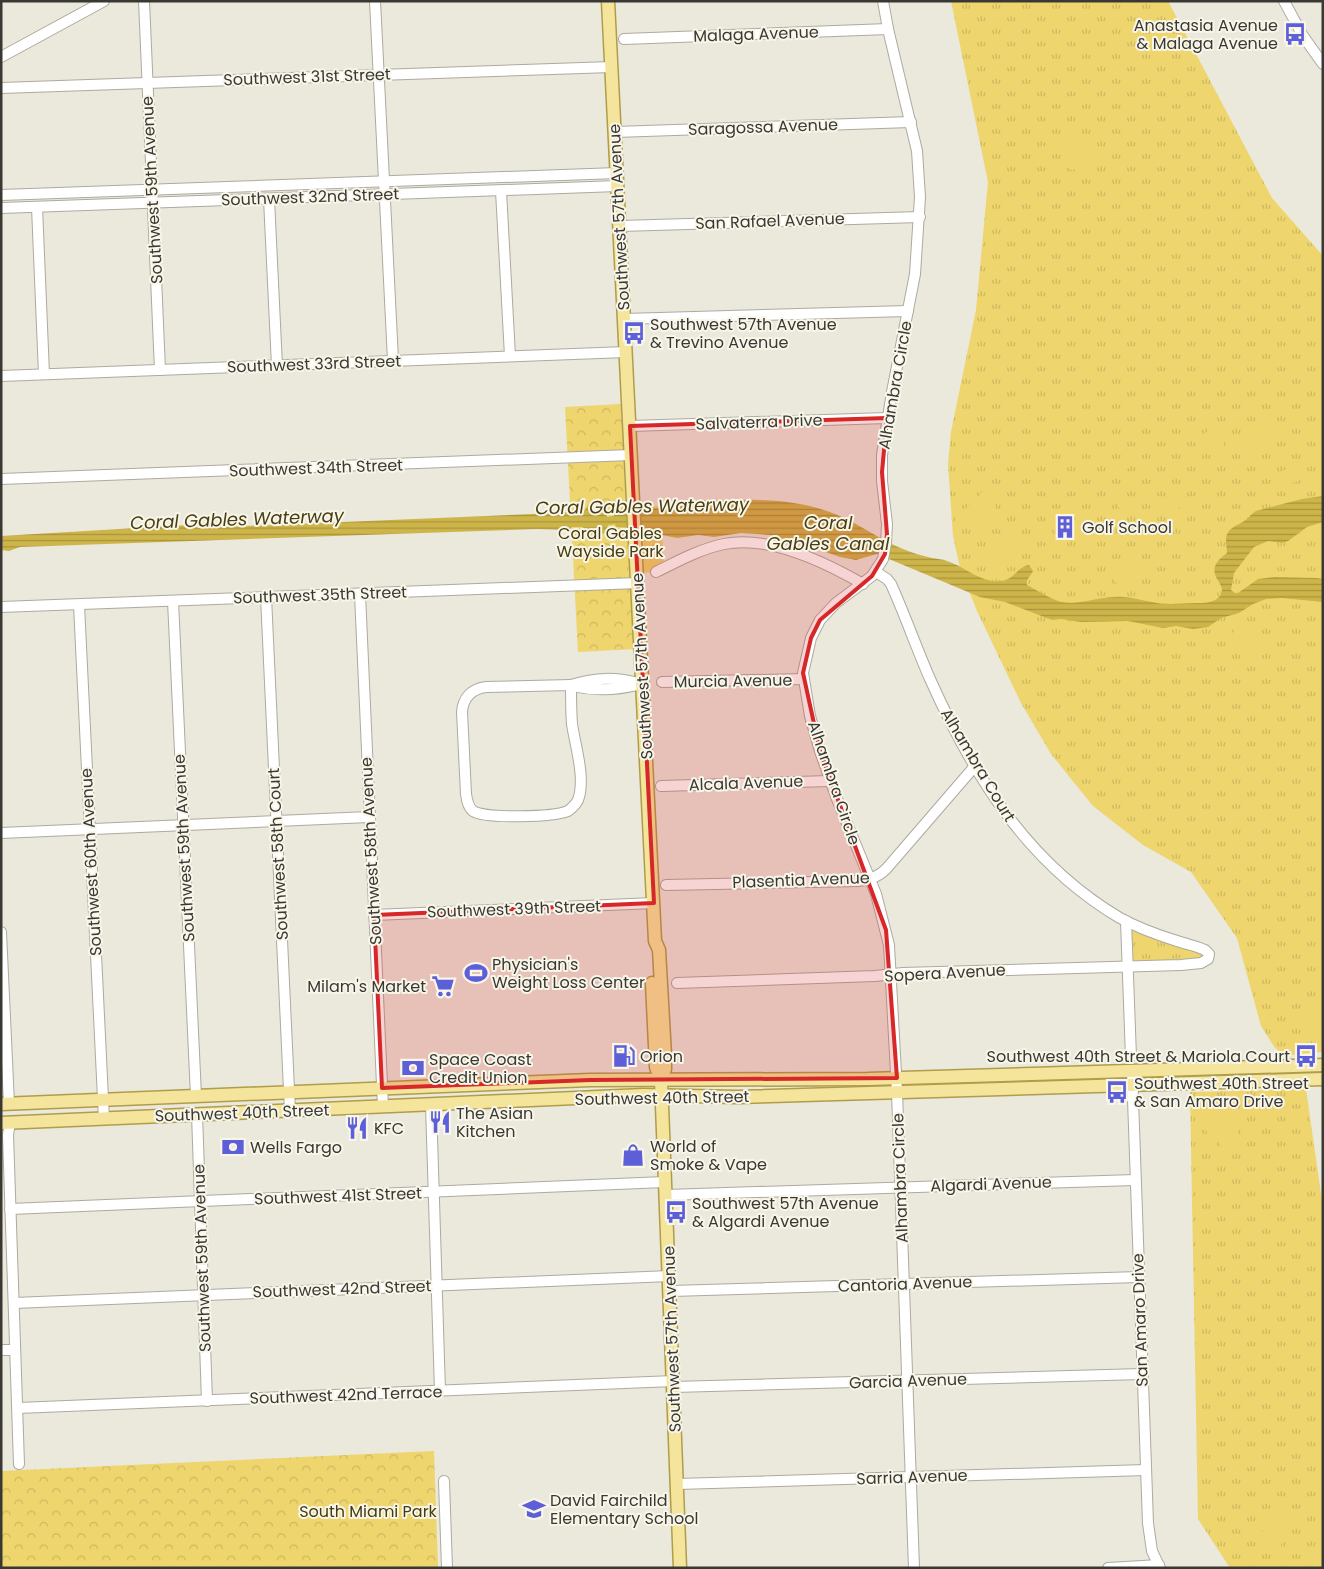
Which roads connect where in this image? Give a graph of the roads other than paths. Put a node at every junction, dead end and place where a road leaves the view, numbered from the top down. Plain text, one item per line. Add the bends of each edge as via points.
1 (104, 1) edge
2 (375, 1) edge
3 (608, 1) edge
4 (883, 1) edge
5 (1284, 1) edge
6 (142, 4) edge
7 (888, 28) junction
8 (624, 39) dead end
9 (1323, 46) edge
10 (1313, 50) junction
11 (1, 57) edge
12 (1323, 64) edge
13 (612, 67) junction
14 (378, 74) junction
15 (146, 83) junction
16 (1, 88) edge
17 (910, 122) junction
18 (615, 132) junction
19 (617, 180) junction
20 (384, 181) junction
21 (152, 189) junction
22 (501, 190) junction
23 (385, 194) junction
24 (1, 195) edge
25 (269, 199) junction
26 (153, 203) junction
27 (37, 207) junction
28 (1, 208) edge
29 (920, 217) junction
30 (620, 226) junction
31 (908, 311) junction
32 (624, 319) junction
33 (626, 352) junction
34 (510, 356) junction
35 (393, 360) junction
36 (277, 366) junction
37 (160, 370) junction
38 (44, 374) junction
39 (1, 376) edge
40 (887, 418) junction
41 (630, 426) junction
42 (631, 455) junction
43 (1, 480) edge
44 (656, 572) dead end
45 (876, 572) junction
46 (638, 583) junction
47 (862, 584) junction
48 (360, 594) junction
49 (266, 597) junction
50 (174, 600) junction
51 (79, 605) junction
52 (1, 608) edge
53 (804, 679) junction
54 (662, 682) dead end
55 (642, 684) junction
56 (570, 686) junction
57 (975, 766) junction
58 (830, 781) junction
59 (661, 786) dead end
60 (370, 817) junction
61 (276, 821) junction
62 (183, 825) junction
63 (90, 829) junction
64 (1, 834) edge
65 (870, 879) junction
66 (666, 885) dead end
67 (654, 903) junction
68 (374, 915) junction
69 (1126, 921) junction
70 (1, 932) edge
71 (1209, 956) joint
72 (1128, 966) junction
73 (891, 974) junction
74 (677, 983) dead end
75 (1131, 1057) dead end
76 (1323, 1065) edge
77 (1132, 1070) junction
78 (897, 1078) junction
79 (1323, 1079) edge
80 (661, 1080) junction
81 (497, 1083) junction
82 (481, 1084) junction
83 (1132, 1085) junction
84 (382, 1088) junction
85 (898, 1092) junction
86 (289, 1093) junction
87 (662, 1095) junction
88 (196, 1096) junction
89 (103, 1100) junction
90 (43, 1102) junction
91 (481, 1102) junction
92 (464, 1103) junction
93 (430, 1105) junction
94 (4, 1106) edge
95 (383, 1107) junction
96 (290, 1111) junction
97 (197, 1114) junction
98 (178, 1115) junction
99 (104, 1119) junction
100 (6, 1122) edge
101 (1135, 1180) junction
102 (900, 1187) junction
103 (666, 1189) junction
104 (434, 1192) junction
105 (200, 1201) junction
106 (10, 1209) junction
107 (670, 1276) junction
108 (1139, 1277) junction
109 (904, 1284) junction
110 (437, 1285) junction
111 (671, 1291) junction
112 (203, 1295) junction
113 (14, 1303) junction
114 (1, 1350) edge
115 (16, 1350) junction
116 (1142, 1374) junction
117 (907, 1381) junction
118 (674, 1384) junction
119 (440, 1391) junction
120 (207, 1401) junction
121 (18, 1408) junction
122 (19, 1464) dead end
123 (1146, 1470) junction
124 (911, 1477) junction
125 (444, 1481) dead end
126 (678, 1484) junction
127 (1160, 1567) edge
128 (447, 1568) edge
129 (680, 1568) edge
130 (914, 1568) edge
131 (1108, 1568) edge

1 - 11 street
2 - 14 street
3 - 13 main road, Southwest 57th Avenue
4 - 7 street, Alhambra Circle
5 - 10 street
6 - 15 street, Southwest 59th Avenue
7 - 8 street, Malaga Avenue
7 - 17 street, Alhambra Circle
9 - 10 street
10 - 12 street
13 - 14 street, Southwest 31st Street
13 - 18 main road, Southwest 57th Avenue
14 - 15 street, Southwest 31st Street
14 - 20 street
15 - 16 street, Southwest 31st Street
15 - 21 street, Southwest 59th Avenue
17 - 18 street, Saragossa Avenue
17 - 29 street, Alhambra Circle via 917,156
18 - 19 main road, Southwest 57th Avenue
19 - 20 street, Southwest 32nd Street
19 - 22 street, Southwest 32nd Street
19 - 30 main road, Southwest 57th Avenue
20 - 21 street, Southwest 32nd Street
20 - 23 street
21 - 24 street, Southwest 32nd Street
21 - 26 street, Southwest 59th Avenue
22 - 23 street, Southwest 32nd Street
22 - 34 street
23 - 25 street, Southwest 32nd Street
23 - 35 street
25 - 26 street, Southwest 32nd Street
25 - 36 street
26 - 27 street, Southwest 32nd Street
26 - 37 street, Southwest 59th Avenue
27 - 28 street, Southwest 32nd Street
27 - 38 street
29 - 30 street, San Rafael Avenue
29 - 31 street, Alhambra Circle
30 - 32 main road, Southwest 57th Avenue
31 - 32 street
31 - 40 street, Alhambra Circle
32 - 33 main road, Southwest 57th Avenue
33 - 34 street, Southwest 33rd Street
33 - 41 main road, Southwest 57th Avenue
34 - 35 street, Southwest 33rd Street
35 - 36 street, Southwest 33rd Street
36 - 37 street, Southwest 33rd Street
37 - 38 street, Southwest 33rd Street
38 - 39 street, Southwest 33rd Street
40 - 41 street, Salvaterra Drive
40 - 45 street, Alhambra Circle via 882,472 887,539 883,559
41 - 42 main road, Southwest 57th Avenue
42 - 43 street, Southwest 34th Street
42 - 46 main road, Southwest 57th Avenue
44 - 47 street via 710,548 732,542 753,542 814,559
45 - 47 street, Alhambra Circle
45 - 57 street, Alhambra Court via 890,584 942,707
46 - 48 street, Southwest 35th Street
46 - 55 main road, Southwest 57th Avenue
47 - 53 street, Alhambra Circle via 820,620 809,643
48 - 49 street, Southwest 35th Street
48 - 60 street, Southwest 58th Avenue
49 - 50 street, Southwest 35th Street
49 - 61 street, Southwest 58th Court
50 - 51 street, Southwest 35th Street
50 - 62 street, Southwest 59th Avenue
51 - 52 street, Southwest 35th Street
51 - 63 street, Southwest 60th Avenue
53 - 54 street, Murcia Avenue
53 - 58 street, Alhambra Circle via 815,734
55 - 56 street via 623,679 588,680
55 - 67 main road, Southwest 57th Avenue
56 - 56 street via 486,687 468,695 462,712 466,798 473,811 488,816 542,815 573,807 578,800 580,784
57 - 65 street, Plasentia Avenue via 880,876
57 - 69 street, Alhambra Court via 1007,818 1037,852 1084,894
58 - 59 street, Alcala Avenue
58 - 65 street, Alhambra Circle
60 - 61 street
60 - 68 street, Southwest 58th Avenue
61 - 62 street
61 - 86 street, Southwest 58th Court
62 - 63 street
62 - 88 street, Southwest 59th Avenue
63 - 64 street
63 - 89 street, Southwest 60th Avenue
65 - 66 street, Plasentia Avenue
65 - 73 street, Alhambra Circle via 888,938
67 - 68 street, Southwest 39th Street
67 - 80 main road, Southwest 57th Avenue via 655,941 651,951 665,1069
68 - 84 street, Southwest 58th Avenue
69 - 71 street, Alhambra Court via 1203,949
69 - 72 street
70 - 94 street
71 - 72 street, Sopera Avenue via 1197,964
72 - 73 street, Sopera Avenue
72 - 75 street
73 - 74 street, Sopera Avenue
73 - 78 street, Alhambra Circle
76 - 77 main road, Southwest 40th Street
77 - 78 main road, Southwest 40th Street
77 - 83 street, San Amaro Drive
78 - 80 main road, Southwest 40th Street
78 - 85 street, Alhambra Circle
79 - 83 main road, Southwest 40th Street
80 - 81 main road, Southwest 40th Street
80 - 87 main road, Southwest 57th Avenue
81 - 82 main road, Southwest 40th Street
81 - 91 main road
82 - 84 main road, Southwest 40th Street
82 - 92 main road
83 - 85 main road, Southwest 40th Street
83 - 101 street, San Amaro Drive
84 - 86 main road, Southwest 40th Street
84 - 95 street, Southwest 58th Avenue
85 - 87 main road, Southwest 40th Street via 738,1097
85 - 102 street, Alhambra Circle
86 - 88 main road, Southwest 40th Street
86 - 96 street, Southwest 58th Court
87 - 91 main road, Southwest 40th Street
87 - 103 main road, Southwest 57th Avenue
88 - 89 main road, Southwest 40th Street
88 - 98 main road
89 - 90 main road, Southwest 40th Street
89 - 99 street, Southwest 60th Avenue
90 - 94 main road, Southwest 40th Street
90 - 100 main road via 33,1110 16,1113
91 - 92 main road, Southwest 40th Street
92 - 93 main road, Southwest 40th Street
93 - 95 main road, Southwest 40th Street
93 - 104 street
95 - 96 main road, Southwest 40th Street
96 - 97 main road, Southwest 40th Street
97 - 98 main road, Southwest 40th Street
97 - 105 street, Southwest 59th Avenue
98 - 99 main road, Southwest 40th Street
99 - 100 main road, Southwest 40th Street
100 - 106 street
101 - 102 street, Algardi Avenue
101 - 108 street, San Amaro Drive
102 - 103 street, Algardi Avenue
102 - 109 street, Alhambra Circle
103 - 104 street, Southwest 41st Street
103 - 107 main road, Southwest 57th Avenue
104 - 105 street, Southwest 41st Street
104 - 110 street
105 - 106 street, Southwest 41st Street
105 - 112 street, Southwest 59th Avenue
106 - 113 street
107 - 110 street, Southwest 42nd Street
107 - 111 main road, Southwest 57th Avenue
108 - 109 street, Cantoria Avenue
108 - 116 street, San Amaro Drive
109 - 111 street, Cantoria Avenue
109 - 117 street, Alhambra Circle
110 - 112 street, Southwest 42nd Street
110 - 119 street
111 - 118 main road, Southwest 57th Avenue
112 - 113 street, Southwest 42nd Street
112 - 120 street, Southwest 59th Avenue
113 - 115 street
114 - 115 street
115 - 121 street
116 - 117 street, Garcia Avenue
116 - 123 street, San Amaro Drive
117 - 118 street, Garcia Avenue
117 - 124 street, Alhambra Circle
118 - 119 street, Southwest 42nd Terrace
118 - 126 main road, Southwest 57th Avenue
119 - 120 street, Southwest 42nd Terrace
120 - 121 street, Southwest 42nd Terrace
121 - 122 street
123 - 124 street, Sarria Avenue
123 - 127 street, San Amaro Drive via 1149,1535
124 - 126 street, Sarria Avenue
124 - 130 street, Alhambra Circle
125 - 128 street
126 - 129 main road, Southwest 57th Avenue
127 - 131 street

